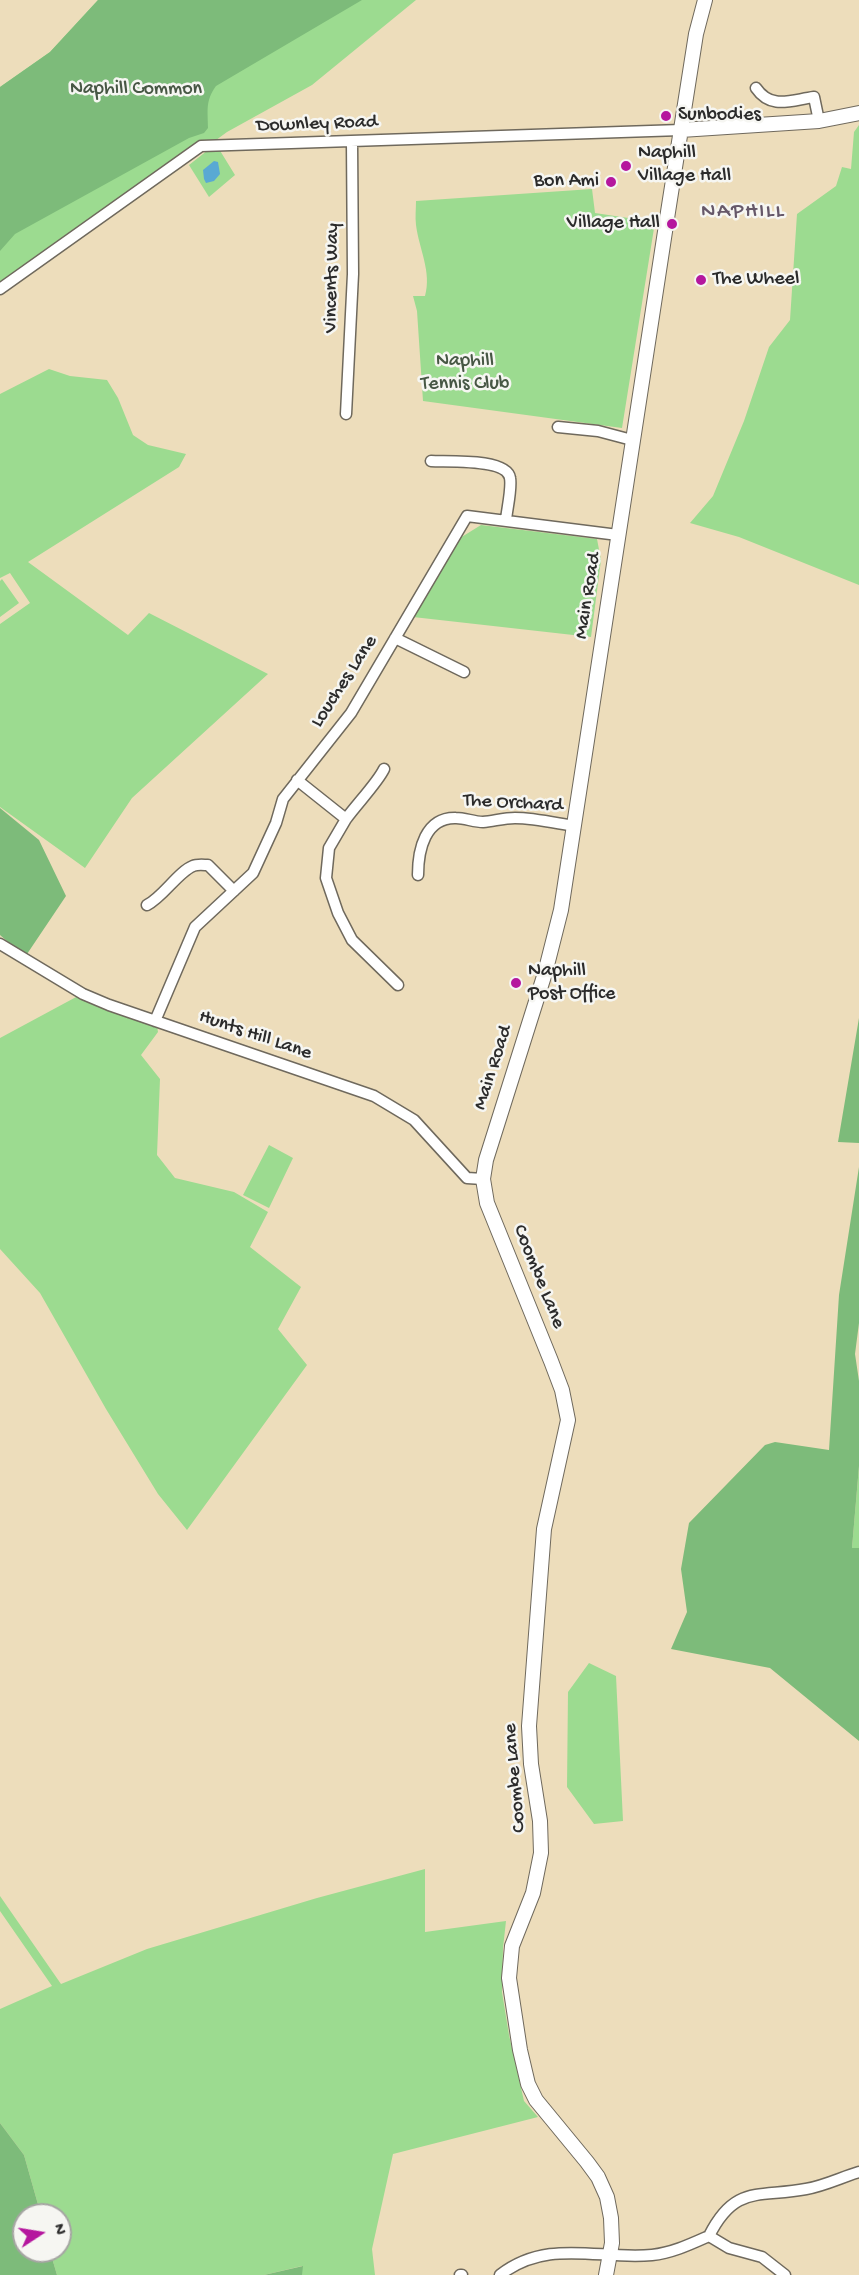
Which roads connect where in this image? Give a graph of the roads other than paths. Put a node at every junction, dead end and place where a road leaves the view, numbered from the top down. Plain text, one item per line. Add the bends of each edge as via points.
1 (705, 0) edge
2 (756, 88) dead end
3 (859, 113) edge
4 (819, 121) junction
5 (681, 130) junction
6 (352, 142) junction
7 (0, 289) edge
8 (346, 414) dead end
9 (558, 427) dead end
10 (632, 440) junction
11 (431, 461) dead end
12 (506, 520) junction
13 (618, 535) junction
14 (395, 638) junction
15 (464, 672) dead end
16 (384, 769) dead end
17 (297, 780) junction
18 (346, 819) junction
19 (574, 826) junction
20 (418, 875) dead end
21 (234, 891) junction
22 (147, 904) dead end
23 (0, 944) edge
24 (398, 985) dead end
25 (155, 1021) junction
26 (483, 1185) junction
27 (859, 2172) edge
28 (709, 2236) junction
29 (610, 2255) junction
30 (500, 2275) edge
31 (606, 2275) edge
32 (786, 2275) edge

1 - 5 street, Main Road
2 - 4 street via 770,101 813,97
3 - 4 street
4 - 5 street
5 - 6 street, Downley Road
5 - 10 street, Main Road
6 - 7 street, Downley Road via 201,146
6 - 8 street, Vincents Way via 353,274
9 - 10 street
10 - 13 street, Main Road
11 - 12 street via 499,465 506,470 510,478
12 - 13 street, Louches Lane
12 - 14 street, Louches Lane via 467,516
13 - 19 street, Main Road
14 - 15 street
14 - 17 street, Louches Lane via 351,712
16 - 18 street
17 - 18 street
17 - 21 street, Louches Lane via 283,799 253,873
18 - 24 street via 329,848 326,878 352,940
19 - 20 street, The Orchard via 516,818 479,822 442,819 424,837
19 - 26 street, Main Road via 561,910 486,1160
21 - 22 street via 208,865 193,866
21 - 25 street, Louches Lane via 195,927
23 - 25 street, Hunts Hill Lane via 83,994
25 - 26 street, Hunts Hill Lane via 374,1096 414,1120 467,1178
26 - 29 street, Coombe Lane via 555,1371 568,1420 544,1529 529,1726 541,1853 533,1893 512,1946 509,1978 528,2084 536,2100 598,2178 611,2218
27 - 28 street via 807,2189 749,2195 731,2205
28 - 29 street via 652,2255
28 - 32 street via 729,2248 762,2257
29 - 30 street via 572,2251 540,2255 513,2265
29 - 31 street, Coombe Lane

